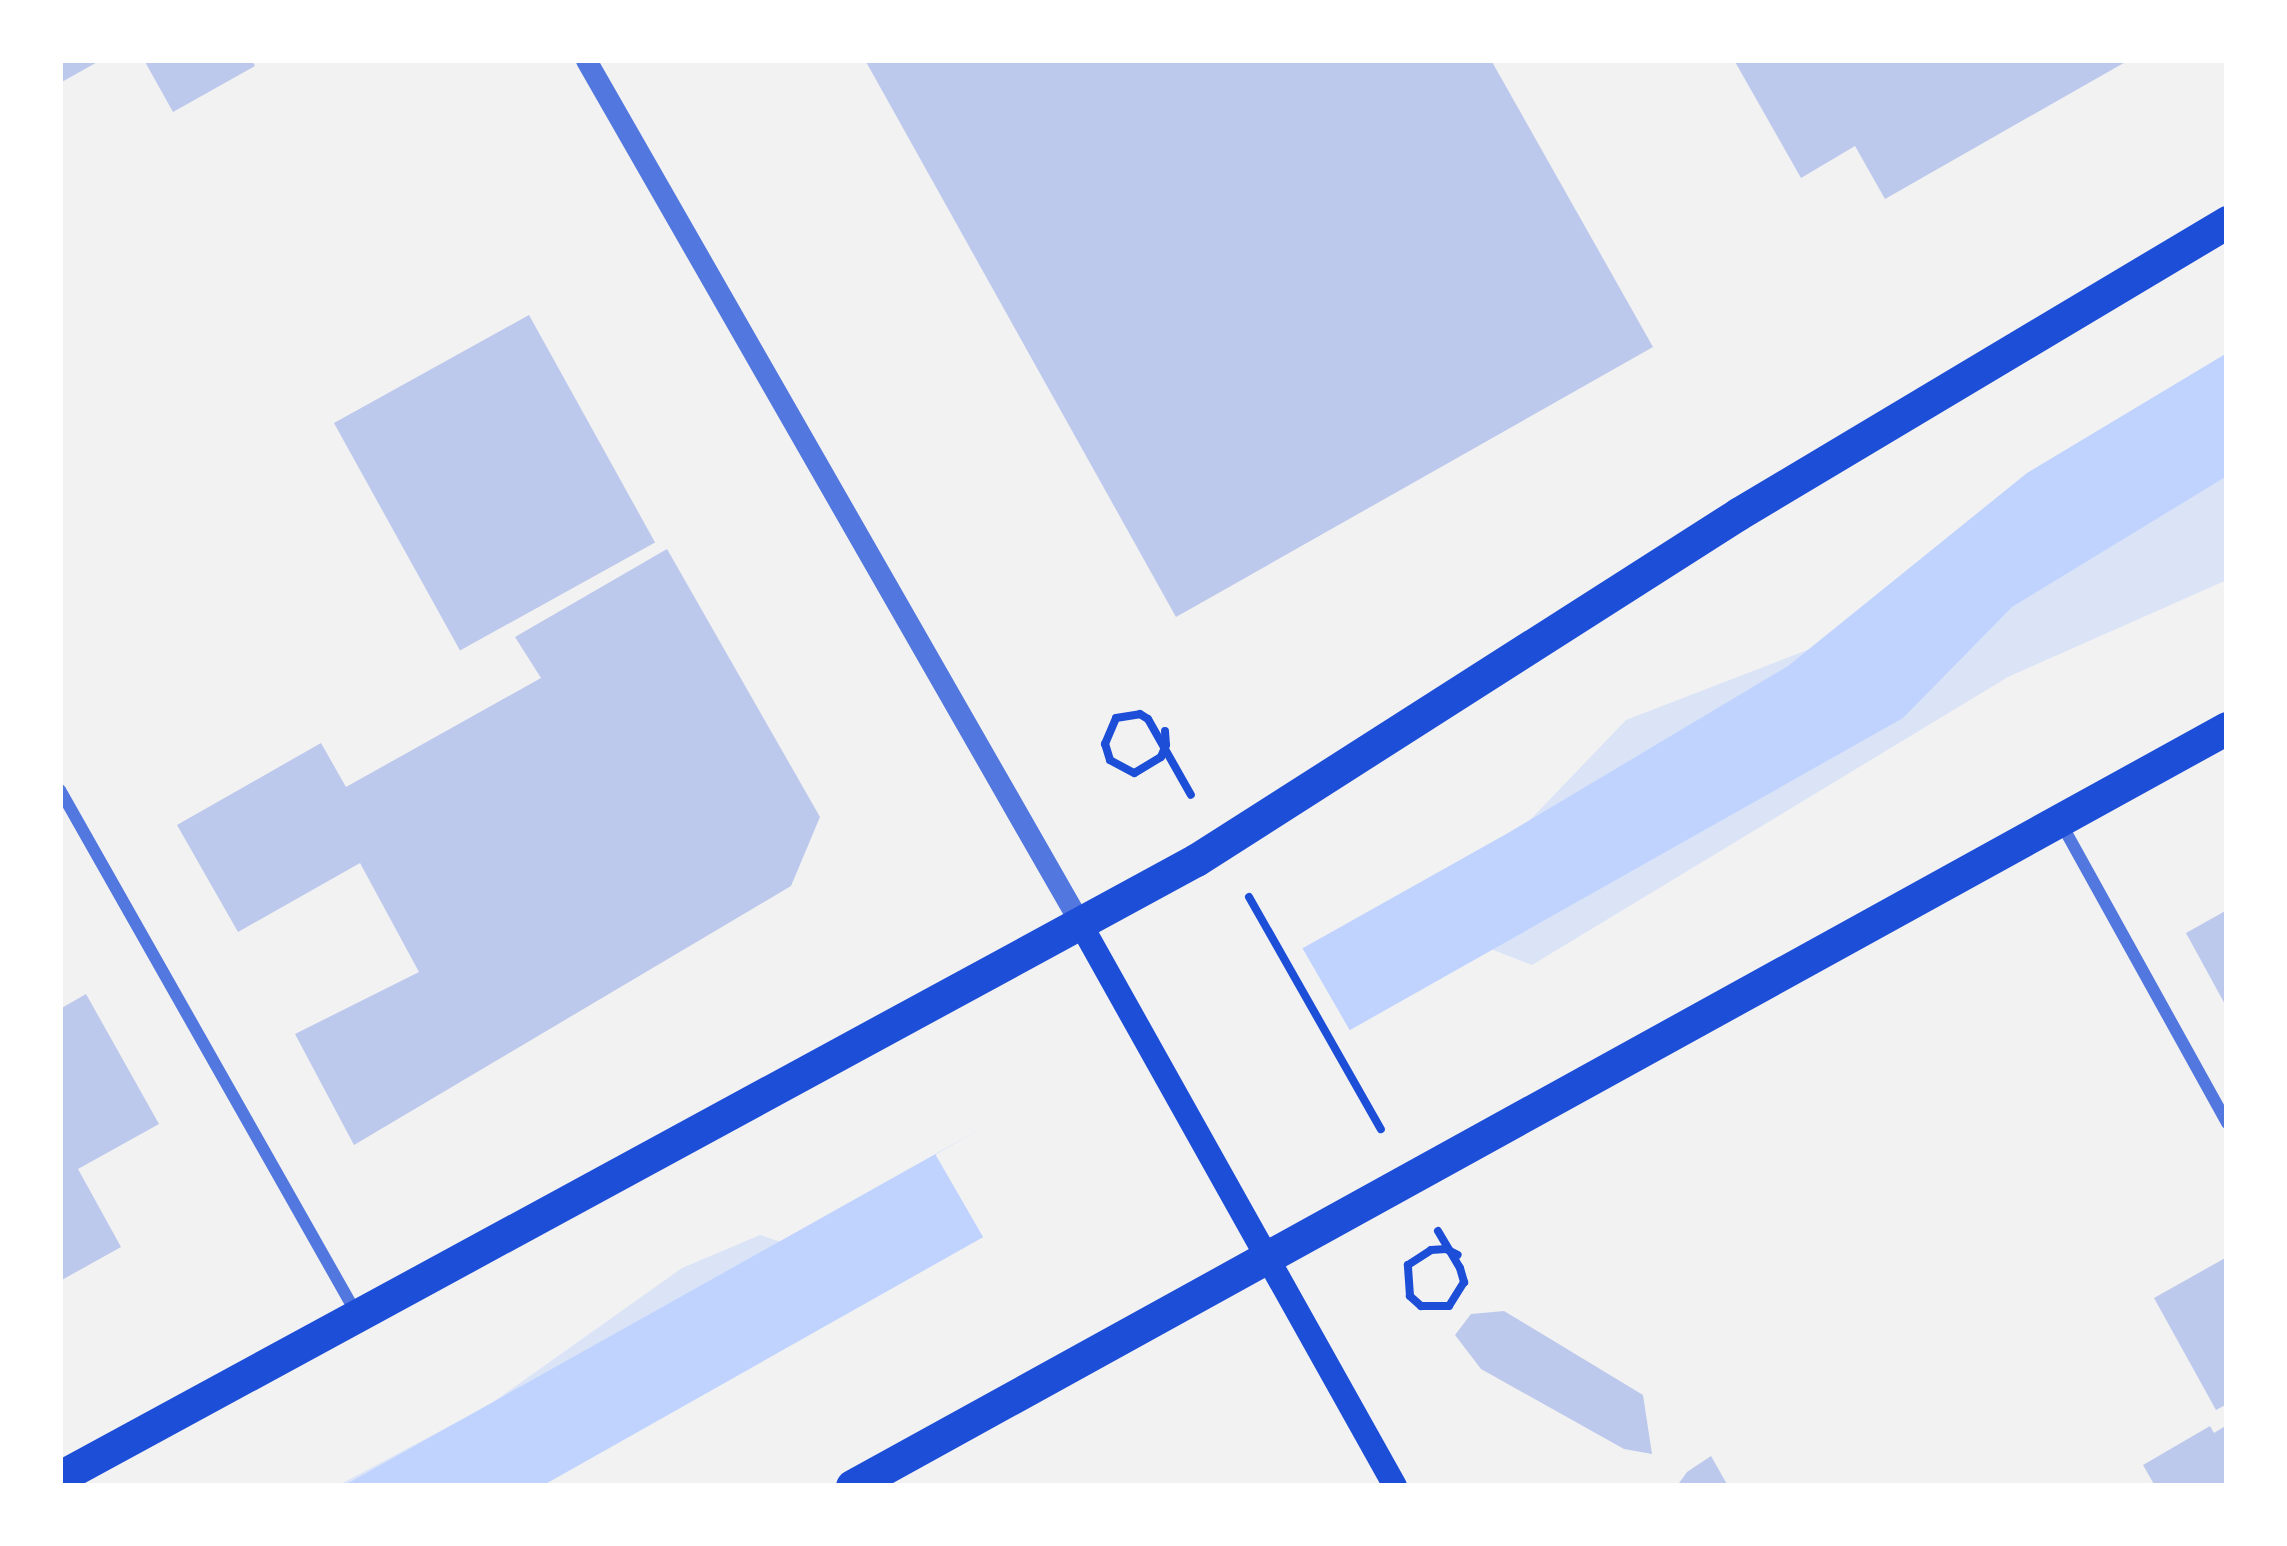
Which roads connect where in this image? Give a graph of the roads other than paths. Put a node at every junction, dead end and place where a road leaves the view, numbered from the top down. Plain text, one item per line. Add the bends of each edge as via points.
1 (586, 60) edge
2 (2227, 222) edge
3 (2227, 728) edge
4 (60, 790) edge
5 (2059, 819) junction
6 (1080, 923) junction
7 (2227, 1123) edge
8 (1265, 1257) junction
9 (355, 1311) junction
10 (60, 1477) edge
11 (852, 1486) edge
12 (1395, 1486) edge

1 - 6 street
2 - 6 highway via 1738,514 1196,860
3 - 5 highway
4 - 9 street
5 - 7 street
5 - 8 highway
6 - 8 main road
6 - 9 highway
8 - 11 highway
8 - 12 main road
9 - 10 highway

